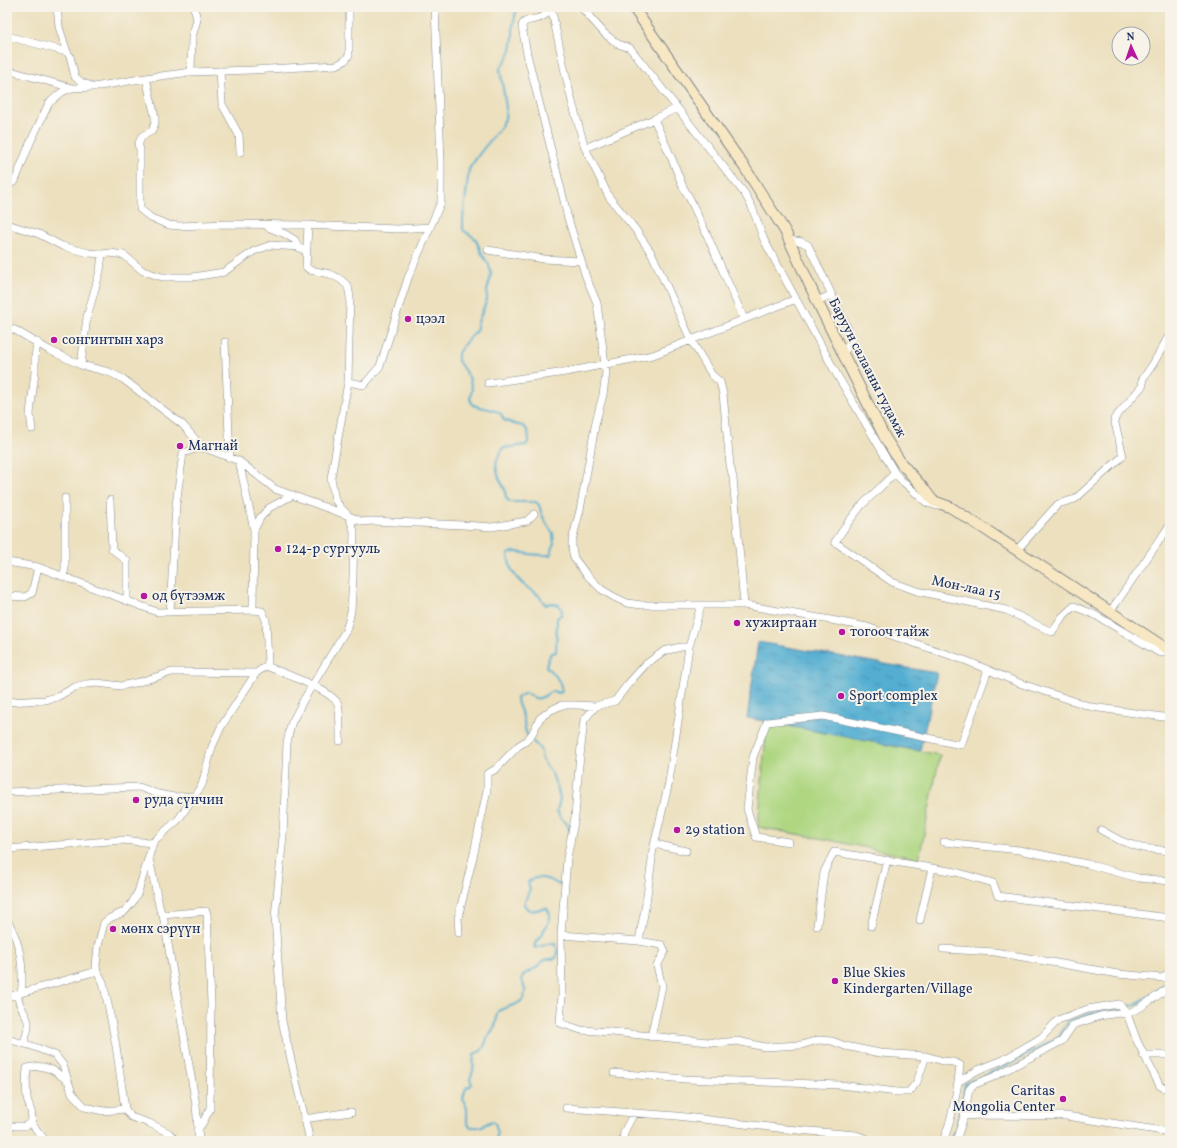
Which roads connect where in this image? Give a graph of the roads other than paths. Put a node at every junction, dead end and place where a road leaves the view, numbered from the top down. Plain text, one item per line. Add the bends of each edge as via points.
1 (57, 7) edge
2 (194, 7) edge
3 (351, 7) edge
4 (435, 7) edge
5 (551, 7) edge
6 (581, 7) edge
7 (632, 7) edge
8 (7, 36) edge
9 (67, 52) junction
10 (7, 71) edge
11 (220, 71) junction
12 (191, 72) junction
13 (146, 78) junction
14 (94, 87) junction
15 (72, 88) junction
16 (677, 108) junction
17 (654, 119) junction
18 (585, 148) junction
19 (240, 152) dead end
20 (7, 186) edge
21 (7, 224) edge
22 (264, 225) junction
23 (308, 225) junction
24 (430, 227) junction
25 (790, 240) junction
26 (298, 247) junction
27 (488, 250) dead end
28 (307, 252) junction
29 (102, 254) junction
30 (580, 261) junction
31 (831, 295) junction
32 (796, 299) junction
33 (817, 301) junction
34 (744, 319) junction
35 (7, 328) edge
36 (1170, 334) edge
37 (691, 340) junction
38 (37, 342) junction
39 (224, 342) dead end
40 (843, 354) junction
41 (81, 364) junction
42 (605, 366) junction
43 (348, 382) junction
44 (488, 383) dead end
45 (32, 429) dead end
46 (202, 447) junction
47 (230, 458) junction
48 (239, 462) junction
49 (895, 473) junction
50 (293, 495) junction
51 (65, 498) dead end
52 (110, 500) dead end
53 (534, 514) dead end
54 (349, 516) junction
55 (965, 517) junction
56 (1170, 525) edge
57 (254, 530) junction
58 (1017, 550) junction
59 (7, 562) edge
60 (38, 567) junction
61 (63, 576) junction
62 (7, 596) edge
63 (127, 601) junction
64 (701, 605) junction
65 (744, 605) junction
66 (253, 610) junction
67 (170, 612) junction
68 (1110, 612) junction
69 (689, 647) junction
70 (1169, 651) edge
71 (266, 666) junction
72 (988, 670) junction
73 (256, 673) junction
74 (312, 685) junction
75 (7, 702) edge
76 (596, 706) junction
77 (1170, 718) edge
78 (340, 741) dead end
79 (7, 792) edge
80 (195, 796) junction
81 (1101, 830) dead end
82 (789, 842) dead end
83 (944, 842) dead end
84 (153, 843) junction
85 (655, 844) junction
86 (7, 849) edge
87 (686, 851) dead end
88 (1170, 851) edge
89 (149, 858) junction
90 (887, 860) junction
91 (932, 868) junction
92 (1170, 881) edge
93 (163, 915) junction
94 (1170, 918) edge
95 (7, 920) edge
96 (920, 920) dead end
97 (817, 926) dead end
98 (871, 926) dead end
99 (459, 933) dead end
100 (561, 935) junction
101 (639, 941) junction
102 (944, 949) dead end
103 (98, 971) junction
104 (1170, 972) edge
105 (1170, 987) edge
106 (7, 992) edge
107 (22, 992) junction
108 (7, 996) edge
109 (1124, 1010) junction
110 (652, 1036) junction
111 (7, 1039) edge
112 (24, 1044) junction
113 (1143, 1054) junction
114 (1170, 1055) edge
115 (926, 1056) junction
116 (614, 1073) dead end
117 (958, 1082) junction
118 (1170, 1090) edge
119 (72, 1093) junction
120 (566, 1108) dead end
121 (125, 1110) junction
122 (352, 1112) dead end
123 (634, 1113) junction
124 (964, 1116) junction
125 (304, 1119) junction
126 (31, 1124) junction
127 (7, 1126) edge
128 (197, 1130) junction
129 (1170, 1132) edge
130 (46, 1141) edge
131 (176, 1141) edge
132 (199, 1141) edge
133 (310, 1141) edge
134 (623, 1141) edge
135 (867, 1141) edge
136 (943, 1141) edge
137 (956, 1141) edge

1 - 9 street via 59,27
2 - 12 street via 197,20 192,37
3 - 11 street via 349,55 341,63 328,66
4 - 24 street via 441,202
5 - 18 street via 564,72
5 - 30 street via 543,18 524,21 522,27
6 - 16 street via 605,34 618,44 630,48
7 - 25 main road, Баруун салааны гудамж via 745,168
8 - 9 street
9 - 14 street via 75,77
10 - 15 street
11 - 12 street
11 - 19 street via 222,104 239,135
12 - 13 street
13 - 14 street
13 - 22 street via 155,124 152,131 142,136 138,145 140,209 151,218 168,225
14 - 15 street
15 - 20 street via 62,92 49,103 15,181
16 - 17 street
16 - 32 street via 745,194 764,240
17 - 18 street
17 - 34 street
18 - 37 street via 609,197 652,254
21 - 29 street via 39,234 62,246
22 - 23 street
22 - 26 street via 295,240
23 - 24 street via 397,229
23 - 28 street
24 - 43 street via 408,278 380,366 364,385
25 - 31 street via 808,245
25 - 33 main road, Баруун салааны гудамж
26 - 28 street
26 - 29 street via 271,245 254,252 224,272 193,277 162,277 143,271 124,255
27 - 30 street via 544,259
28 - 43 street via 306,267 330,274 348,286
29 - 41 street via 100,271 87,316
30 - 42 street via 597,303
31 - 33 street
31 - 40 street via 850,336
32 - 34 street
32 - 49 street via 840,381
33 - 40 main road, Баруун салааны гудамж
34 - 37 street
35 - 38 street
36 - 58 street via 1142,380 1143,385 1114,419 1123,456 1075,499 1058,504
37 - 42 street via 653,355
37 - 65 street via 712,375 720,382 723,394
38 - 41 street
38 - 45 street via 30,414
39 - 47 street
40 - 55 main road, Баруун салааны гудамж via 885,438 901,463 933,501 950,507
41 - 46 street via 124,379 184,425
42 - 44 street
42 - 64 street via 602,395 572,541 574,558 601,589 627,603
43 - 54 street via 331,478 335,500
46 - 47 street
46 - 67 street via 183,453 176,505
47 - 48 street
48 - 50 street via 275,489
48 - 57 street
49 - 55 street via 927,503
49 - 70 street, Мон-лаа 15 via 861,506 835,542 892,582 917,591 1006,610 1052,632 1062,617 1074,606 1095,615 1160,653
50 - 54 street
50 - 57 street via 269,508
51 - 61 street
52 - 63 street via 112,548 127,561
53 - 54 street via 527,521 492,527 363,522
54 - 74 street via 354,531 349,620 346,630
55 - 58 main road, Баруун салааны гудамж
56 - 68 street
57 - 66 street
58 - 68 main road, Баруун салааны гудамж
59 - 60 street
60 - 61 street
60 - 62 street via 32,593 25,597
61 - 63 street
63 - 67 street via 157,612
64 - 65 street
64 - 69 street
65 - 72 street via 867,628
66 - 67 street
66 - 71 street via 262,611 266,620
68 - 70 main road, Баруун салааны гудамж
69 - 76 street via 664,651 646,664 615,701
69 - 85 street via 669,782
71 - 73 street
71 - 74 street
72 - 77 street via 1092,707
72 - 82 street via 961,745 823,716 767,722 753,757 747,809 756,837
73 - 75 street via 172,672 122,686 86,684 45,700
73 - 80 street via 221,728 212,747 202,785
74 - 78 street via 335,700 338,705
74 - 125 street via 291,724 287,743 283,836 275,917 282,1021
76 - 99 street via 562,705 551,710 540,718 526,741 488,774 474,853 458,918
76 - 100 street via 584,720 575,817 567,858
79 - 80 street via 139,786 174,797
80 - 84 street via 178,820
81 - 88 street via 1121,841 1142,848
83 - 92 street via 1019,850 1138,878
84 - 86 street via 122,840
84 - 89 street
85 - 87 street
85 - 101 street
89 - 93 street
89 - 103 street via 132,903 124,912 104,923 98,946
90 - 91 street
90 - 97 street via 834,852 824,872
90 - 98 street
91 - 94 street via 993,883 998,896
91 - 96 street
93 - 128 street via 196,1105
93 - 128 street via 206,911 207,914 211,1003 210,1109
95 - 107 street via 19,947
100 - 101 street
100 - 110 street via 560,1023 581,1030
101 - 110 street via 662,945 665,950 657,966 662,986
102 - 104 street via 995,952 1118,974 1163,978
103 - 107 street
103 - 121 street via 109,1009
105 - 109 street via 1141,1007
106 - 107 street
107 - 108 street
107 - 112 street via 18,997 19,1003 28,1020
109 - 113 street
109 - 117 street via 1119,1004 1088,1009 1058,1020 1034,1042
109 - 124 street via 1073,1025 1062,1040 973,1085 969,1090
110 - 115 street via 718,1043 737,1041 765,1048 801,1045 818,1040 832,1041 880,1053
111 - 112 street
112 - 119 street via 55,1055 63,1065
113 - 114 street
113 - 118 street via 1160,1086
115 - 116 street via 917,1082 909,1092 832,1085 685,1079
115 - 117 street via 960,1065
117 - 136 street
119 - 121 street via 85,1107 104,1112
119 - 126 street via 68,1081 48,1067 27,1068 28,1100 33,1118
120 - 123 street
121 - 131 street via 131,1116 169,1133
122 - 125 street
123 - 134 street via 624,1132
123 - 135 street via 856,1134
124 - 129 street via 1066,1116
124 - 137 street
125 - 133 street
126 - 127 street
126 - 130 street
128 - 132 street

